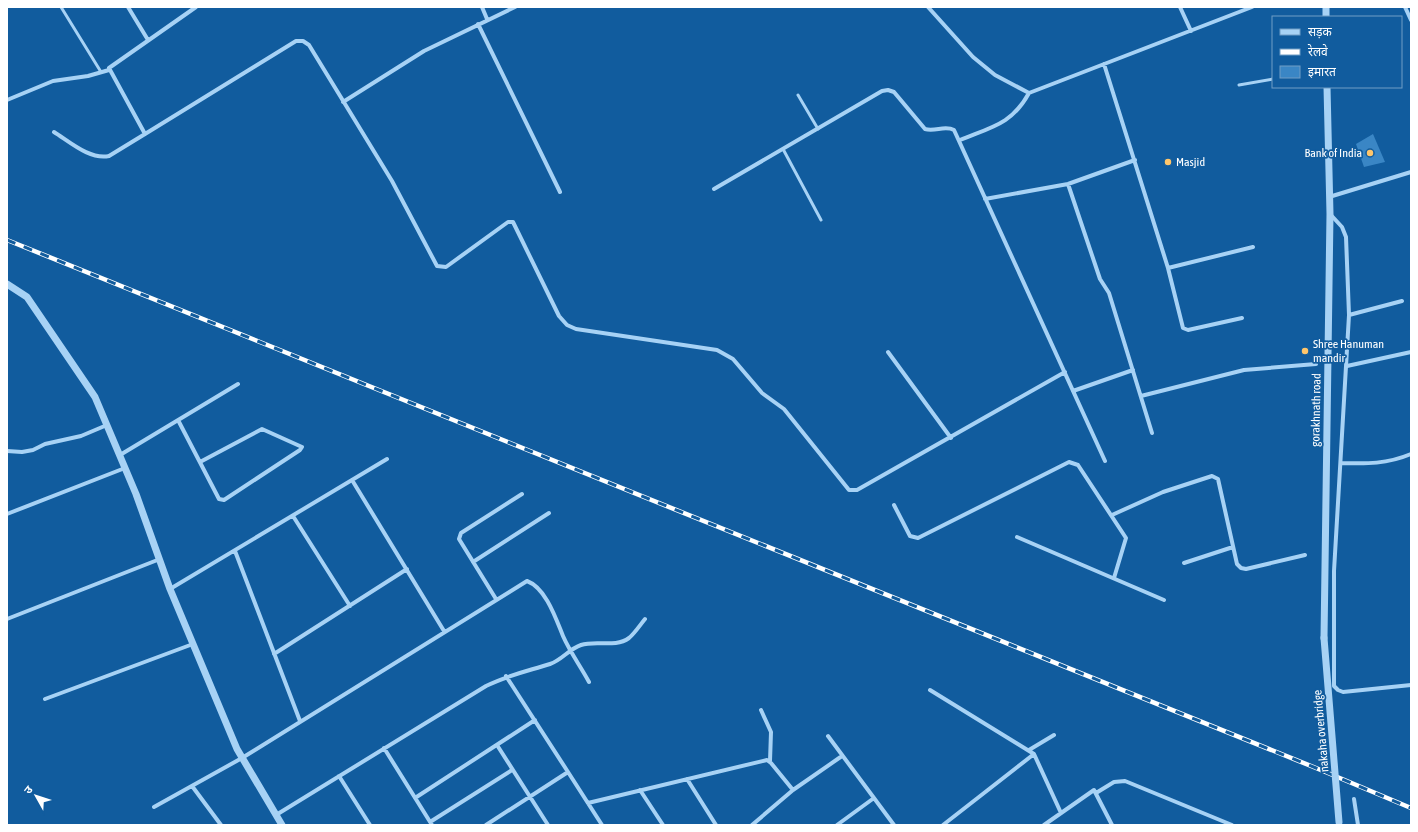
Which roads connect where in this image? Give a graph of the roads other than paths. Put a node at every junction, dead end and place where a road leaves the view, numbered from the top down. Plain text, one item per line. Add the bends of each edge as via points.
1 (62, 7) edge
2 (128, 7) edge
3 (482, 7) edge
4 (515, 7) edge
5 (928, 7) edge
6 (1180, 7) edge
7 (1252, 7) edge
8 (1405, 7) edge
9 (194, 8) edge
10 (487, 20) junction
11 (1411, 20) edge
12 (478, 24) junction
13 (1191, 31) junction
14 (148, 40) junction
15 (1104, 64) junction
16 (108, 70) junction
17 (101, 72) junction
18 (1272, 79) edge
19 (1239, 85) dead end
20 (1328, 88) edge
21 (1029, 93) junction
22 (798, 95) dead end
23 (7, 100) edge
24 (343, 102) junction
25 (818, 129) junction
26 (54, 132) dead end
27 (145, 134) junction
28 (960, 140) junction
29 (783, 149) junction
30 (1135, 160) junction
31 (1411, 172) edge
32 (1068, 184) junction
33 (714, 189) dead end
34 (560, 192) dead end
35 (1329, 197) junction
36 (985, 199) junction
37 (1330, 214) junction
38 (821, 220) dead end
39 (1253, 247) dead end
40 (1168, 268) junction
41 (7, 284) edge
42 (1402, 301) dead end
43 (1349, 315) junction
44 (1242, 318) dead end
45 (888, 352) dead end
46 (1411, 352) edge
47 (1316, 364) dead end
48 (1347, 366) junction
49 (1133, 370) junction
50 (1065, 372) junction
51 (238, 384) dead end
52 (1073, 391) junction
53 (1141, 396) junction
54 (178, 420) junction
55 (107, 425) junction
56 (1152, 433) dead end
57 (951, 438) junction
58 (7, 452) edge
59 (1411, 454) edge
60 (120, 455) junction
61 (387, 459) dead end
62 (1105, 461) dead end
63 (200, 462) junction
64 (1341, 463) junction
65 (125, 468) junction
66 (352, 480) junction
67 (522, 494) dead end
68 (894, 505) dead end
69 (549, 513) dead end
70 (7, 514) edge
71 (1112, 515) junction
72 (293, 516) junction
73 (1018, 537) dead end
74 (1233, 547) junction
75 (235, 551) junction
76 (1305, 555) dead end
77 (160, 559) junction
78 (473, 562) junction
79 (1184, 563) dead end
80 (407, 569) junction
81 (1114, 578) junction
82 (170, 589) junction
83 (496, 599) junction
84 (1164, 600) dead end
85 (350, 606) junction
86 (7, 619) edge
87 (645, 619) dead end
88 (444, 631) junction
89 (1324, 638) joint
90 (193, 644) junction
91 (570, 650) junction
92 (274, 654) junction
93 (506, 676) junction
94 (589, 682) dead end
95 (1411, 685) edge
96 (930, 690) dead end
97 (45, 699) dead end
98 (761, 710) dead end
99 (535, 720) junction
100 (300, 721) junction
101 (828, 736) dead end
102 (1054, 736) dead end
103 (497, 745) junction
104 (384, 748) junction
105 (1029, 750) junction
106 (1034, 754) junction
107 (842, 756) junction
108 (242, 758) junction
109 (770, 761) junction
110 (512, 770) junction
111 (568, 772) junction
112 (340, 776) junction
113 (687, 779) junction
114 (192, 786) junction
115 (640, 790) junction
116 (793, 790) junction
117 (1096, 793) junction
118 (530, 797) junction
119 (415, 798) junction
120 (874, 798) junction
121 (1354, 799) dead end
122 (588, 803) junction
123 (154, 807) dead end
124 (1061, 813) junction
125 (276, 815) junction
126 (431, 823) edge
127 (1340, 824) edge
128 (221, 825) edge
129 (282, 825) edge
130 (370, 825) edge
131 (486, 825) edge
132 (548, 825) edge
133 (602, 825) edge
134 (663, 825) edge
135 (716, 825) edge
136 (752, 825) edge
137 (837, 825) edge
138 (894, 825) edge
139 (943, 825) edge
140 (1044, 825) edge
141 (1112, 825) edge
142 (1232, 825) edge
143 (1358, 825) edge

1 - 17 lane
2 - 14 street
3 - 10 street
4 - 10 street
5 - 21 street via 973,57 995,75
6 - 13 street
7 - 13 street
8 - 11 street
9 - 14 street
10 - 12 street
12 - 24 street via 424,51
12 - 34 street
13 - 15 street
14 - 16 street
15 - 21 street
15 - 30 street
16 - 17 street
16 - 27 street
17 - 23 street via 52,81
18 - 19 lane
20 - 35 street, gorakhnath road
21 - 28 street via 1021,107 1006,121
22 - 25 lane
24 - 27 street via 308,45 303,41 296,41
24 - 57 street via 392,181 437,266 446,268 508,222 513,222 559,316 567,325 576,329 725,353 762,393 784,409 849,490 857,490
25 - 28 street via 882,91 888,90 894,92 925,129 930,131 951,128
25 - 29 street
26 - 27 street via 90,154 103,158
28 - 36 street
29 - 33 street
29 - 38 lane
30 - 32 street
30 - 40 street
31 - 35 street
32 - 36 street
32 - 49 street via 1100,279 1109,293
35 - 37 street, gorakhnath road
36 - 50 street
37 - 43 street via 1342,227 1346,237
37 - 89 street, gorakhnath road
39 - 40 street
40 - 44 street via 1183,328 1188,330
41 - 55 street via 27,297 95,397
42 - 43 street
43 - 48 street
45 - 57 street
46 - 48 street
47 - 53 street via 1244,370
48 - 64 street
49 - 52 street
49 - 53 street
50 - 52 street
50 - 57 street
51 - 54 street
52 - 62 street
53 - 56 street
54 - 60 street
54 - 63 street
55 - 58 street via 81,436 45,444 33,450
55 - 60 street
59 - 64 street via 1386,463
60 - 65 street
61 - 66 street
63 - 63 street via 219,499 224,500 302,447 262,429
64 - 95 street via 1334,571 1334,686 1343,692
65 - 70 street
65 - 77 street
66 - 72 street
66 - 80 street
67 - 78 street via 461,532 459,539
68 - 71 street via 910,536 918,538 1068,462 1074,462
69 - 78 street
71 - 74 street via 1163,492 1212,476 1216,477
71 - 81 street via 1126,538
72 - 75 street
72 - 85 street
73 - 81 street
74 - 76 street via 1237,564 1246,569
74 - 79 street
75 - 82 street
75 - 92 street
77 - 82 street
77 - 86 street
78 - 83 street
80 - 85 street
80 - 88 street
81 - 84 street
82 - 90 street
83 - 88 street
83 - 91 street via 528,581 552,609
85 - 92 street
87 - 91 street via 629,638 616,643 588,643
88 - 100 street
89 - 127 street, nakaha overbridge, bridge
90 - 97 street
90 - 108 street
91 - 93 street via 550,664
91 - 94 street
92 - 100 street
93 - 99 street
93 - 104 street
96 - 105 street
98 - 109 street via 771,732
99 - 103 street
99 - 111 street
100 - 108 street
101 - 107 street
102 - 105 street
103 - 110 street
103 - 119 street
104 - 112 street
104 - 119 street
105 - 106 street
106 - 124 street
106 - 139 street
107 - 116 street
107 - 120 street
108 - 114 street
108 - 125 street
109 - 113 street
109 - 116 street
110 - 118 street
110 - 126 street
111 - 118 street
111 - 122 street
112 - 125 street
112 - 130 street
113 - 115 street
113 - 135 street
114 - 123 street
114 - 128 street
115 - 122 street
115 - 134 street
116 - 136 street
117 - 124 street via 1094,790
117 - 141 street
117 - 142 street via 1114,782 1125,781
118 - 131 street
118 - 132 street
119 - 126 street
120 - 137 street
120 - 138 street
121 - 143 street
122 - 133 street
124 - 140 street
125 - 129 street

